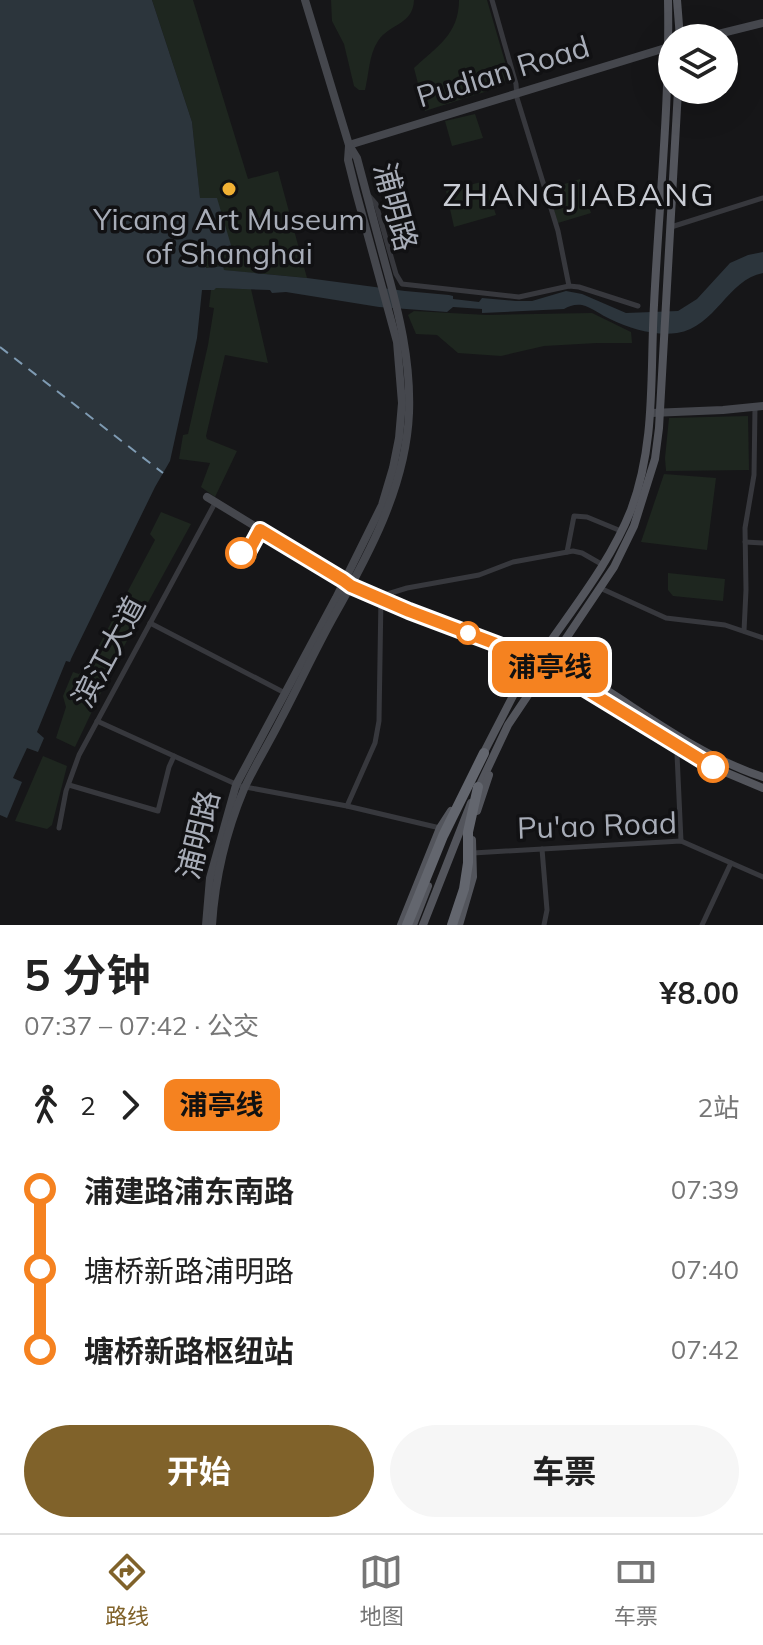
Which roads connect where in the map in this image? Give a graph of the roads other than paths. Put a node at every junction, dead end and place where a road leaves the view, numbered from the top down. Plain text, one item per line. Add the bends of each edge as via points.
1 (305, 0) edge
2 (492, 0) edge
3 (668, 0) edge
4 (677, 0) edge
5 (763, 23) edge
6 (670, 24) edge
7 (679, 24) edge
8 (738, 29) edge
9 (658, 50) edge
10 (516, 93) junction
11 (668, 104) edge
12 (677, 104) edge
13 (349, 145) junction
14 (366, 192) junction
15 (763, 198) edge
16 (670, 227) junction
17 (383, 273) junction
18 (569, 286) junction
19 (638, 306) dead end
20 (759, 407) edge
21 (656, 413) junction
22 (207, 497) dead end
23 (215, 503) junction
24 (621, 531) junction
25 (745, 542) junction
26 (763, 543) edge
27 (567, 552) junction
28 (603, 565) junction
29 (349, 583) junction
30 (600, 588) junction
31 (380, 598) junction
32 (150, 623) junction
33 (744, 631) junction
34 (763, 638) edge
35 (555, 656) junction
36 (538, 657) junction
37 (547, 665) junction
38 (285, 693) junction
39 (97, 721) junction
40 (499, 742) junction
41 (681, 742) junction
42 (484, 753) junction
43 (174, 756) junction
44 (763, 777) edge
45 (68, 785) junction
46 (240, 786) junction
47 (478, 787) junction
48 (763, 788) edge
49 (347, 806) junction
50 (59, 828) dead end
51 (441, 832) junction
52 (681, 841) junction
53 (542, 849) junction
54 (473, 853) junction
55 (731, 863) junction
56 (763, 877) edge
57 (455, 922) edge
58 (206, 925) edge
59 (212, 925) edge
60 (404, 925) edge
61 (413, 925) edge
62 (423, 925) edge
63 (544, 925) edge
64 (702, 925) edge

1 - 13 main road
2 - 10 street
3 - 6 main road
4 - 7 main road
5 - 8 main road
9 - 10 main road, Pudian Road
10 - 13 main road, Pudian Road
10 - 18 street
11 - 21 main road via 652,340
12 - 16 main road
13 - 14 main road, 浦明路
13 - 17 main road, 浦明路 via 348,160
14 - 17 main road, 浦明路
14 - 18 street via 376,204 402,284 519,297
15 - 16 street
16 - 21 main road
17 - 29 main road, 浦明路 via 409,376 406,446 382,523
18 - 19 street
20 - 21 main road
20 - 25 street
21 - 24 main road
21 - 30 main road via 655,459 642,504
22 - 23 main road
23 - 29 main road
23 - 32 street, 滨江大道
24 - 27 street via 574,516
24 - 28 main road
25 - 26 street
25 - 33 street
27 - 28 street via 582,553
27 - 31 street
28 - 36 main road
29 - 31 main road
29 - 38 main road, 浦明路
29 - 46 main road, 浦明路
30 - 33 street via 666,618
30 - 35 main road
31 - 36 main road
31 - 49 street via 379,721 375,743
32 - 38 street
32 - 39 street, 滨江大道
33 - 34 street
35 - 36 main road
35 - 37 main road
35 - 41 main road
36 - 37 main road
36 - 42 main road
37 - 40 main road
37 - 41 main road
38 - 46 main road, 浦明路
39 - 43 street
39 - 45 street, 滨江大道
40 - 47 main road
40 - 54 main road via 475,817
41 - 44 main road
41 - 48 main road via 713,767
41 - 52 street
42 - 51 highway
42 - 61 main road
43 - 45 street via 158,811
43 - 46 street
45 - 50 street, 滨江大道
46 - 49 street
46 - 58 main road, 浦明路 via 210,878
46 - 59 main road, 浦明路 via 222,855
47 - 57 highway via 468,832 467,877
47 - 62 main road
49 - 51 street
51 - 60 highway
52 - 53 street, Pu'ao Road
52 - 55 street, Pu'ao Road
53 - 54 street, Pu'ao Road
53 - 63 street
54 - 57 main road via 472,885
55 - 56 street, Pu'ao Road
55 - 64 street

